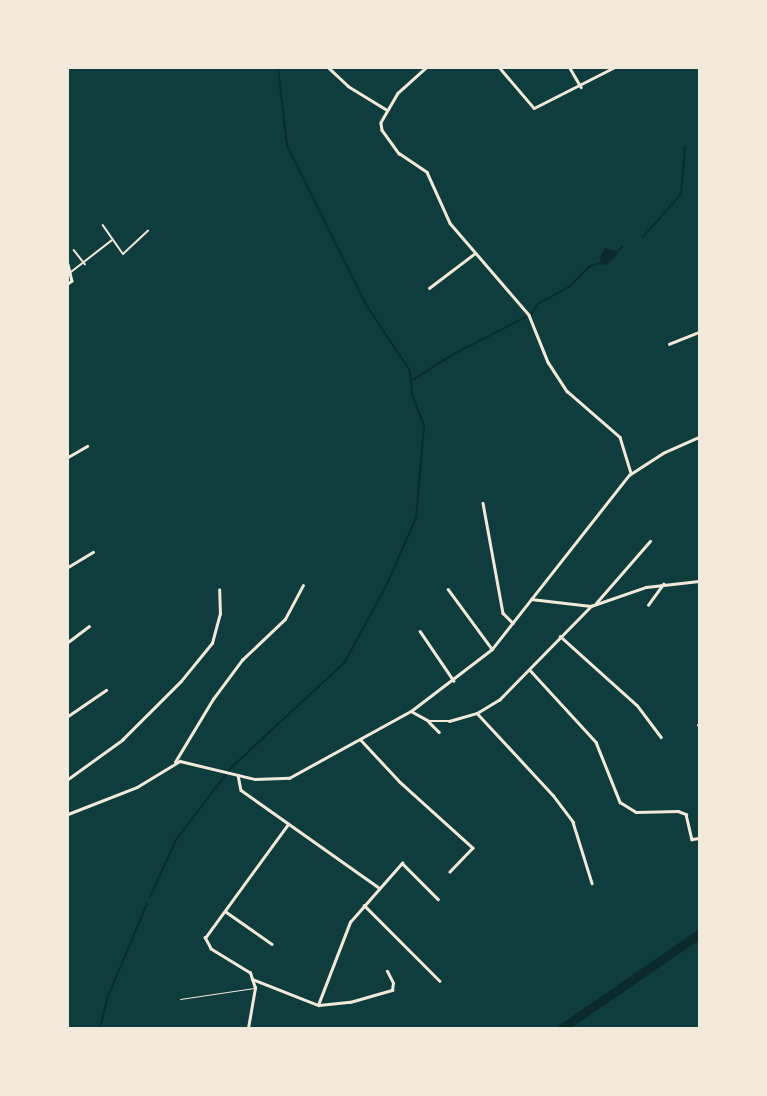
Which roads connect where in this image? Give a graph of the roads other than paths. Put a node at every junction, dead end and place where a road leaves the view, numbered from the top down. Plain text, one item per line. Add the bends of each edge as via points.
1 (328, 68) edge
2 (426, 68) edge
3 (500, 68) edge
4 (570, 68) edge
5 (613, 68) edge
6 (581, 87) junction
7 (387, 110) junction
8 (103, 225) dead end
9 (148, 231) dead end
10 (111, 241) junction
11 (74, 250) dead end
12 (474, 254) junction
13 (68, 264) edge
14 (85, 264) junction
15 (71, 272) junction
16 (68, 284) edge
17 (429, 288) dead end
18 (699, 332) edge
19 (669, 344) dead end
20 (699, 437) edge
21 (87, 446) dead end
22 (68, 457) edge
23 (631, 473) junction
24 (483, 503) dead end
25 (650, 541) dead end
26 (93, 552) dead end
27 (68, 567) edge
28 (699, 581) edge
29 (663, 584) junction
30 (303, 585) dead end
31 (448, 589) dead end
32 (219, 590) dead end
33 (532, 599) junction
34 (596, 603) junction
35 (648, 605) dead end
36 (591, 606) junction
37 (513, 623) junction
38 (89, 626) dead end
39 (420, 631) dead end
40 (560, 636) junction
41 (68, 642) edge
42 (492, 650) junction
43 (530, 670) junction
44 (454, 681) junction
45 (106, 690) dead end
46 (412, 711) junction
47 (477, 713) junction
48 (68, 716) edge
49 (429, 721) junction
50 (439, 732) dead end
51 (661, 737) dead end
52 (361, 740) junction
53 (175, 762) junction
54 (238, 775) junction
55 (68, 777) edge
56 (68, 814) edge
57 (288, 824) junction
58 (699, 838) edge
59 (450, 872) dead end
60 (592, 884) dead end
61 (378, 887) junction
62 (438, 899) dead end
63 (364, 904) junction
64 (224, 911) junction
65 (272, 944) dead end
66 (386, 971) dead end
67 (252, 979) junction
68 (440, 981) dead end
69 (255, 988) junction
70 (180, 1000) dead end
71 (318, 1005) junction
72 (248, 1028) edge

1 - 7 street via 348,86
2 - 7 street via 398,94
3 - 6 street via 534,108
4 - 6 street
5 - 6 street
7 - 12 street via 381,123 382,130 399,153 427,172 450,223
8 - 10 street
9 - 10 street via 122,254
10 - 14 street
11 - 14 street
12 - 17 street
12 - 23 street via 528,315 548,362 567,391 620,437
13 - 15 street
14 - 15 street
15 - 16 street via 72,281
18 - 19 street
20 - 23 street via 663,453
21 - 22 street
23 - 33 street
24 - 37 street via 503,613
25 - 34 street
26 - 27 street
28 - 29 street
29 - 34 street
29 - 35 street
30 - 53 street via 285,619 242,660 225,682
31 - 42 street
32 - 55 street via 220,614 212,643 148,716 122,740
33 - 36 street
33 - 37 street
34 - 36 street
36 - 40 street
37 - 42 street
38 - 41 street
39 - 44 street
40 - 43 street
40 - 51 street via 637,705
42 - 44 street
43 - 47 street via 499,700
43 - 58 street via 596,742 620,802 636,812 678,810 686,814 692,839
44 - 46 street
45 - 48 street
46 - 49 street
46 - 52 street
47 - 49 street via 449,721
47 - 60 street via 553,795 573,822
49 - 50 street
52 - 54 street via 289,778 260,780
52 - 59 street via 400,782 473,848
53 - 54 street via 188,761
53 - 56 street via 136,787
54 - 57 street via 241,790
57 - 61 street
57 - 64 street
61 - 62 street via 402,863
61 - 63 street
63 - 68 street
63 - 71 street via 344,932
64 - 65 street
64 - 67 street via 205,938 211,948 250,973
66 - 71 street via 393,983 392,990 350,1002
67 - 69 street
67 - 71 street
69 - 70 lane
69 - 72 street

